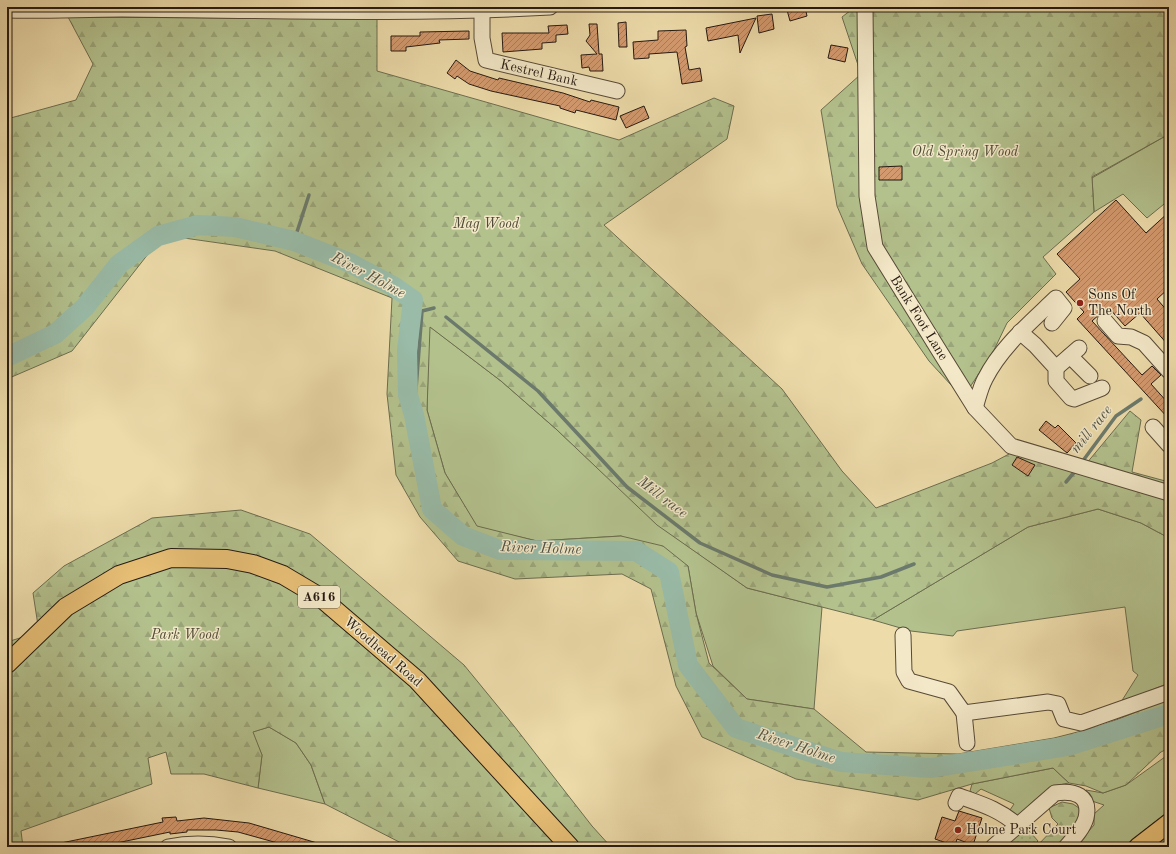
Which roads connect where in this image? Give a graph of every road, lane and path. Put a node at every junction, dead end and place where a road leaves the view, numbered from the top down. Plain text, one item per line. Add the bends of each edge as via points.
1 (550, 7) edge
2 (865, 7) edge
3 (7, 10) edge
4 (478, 10) edge
5 (617, 91) dead end
6 (1105, 321) dead end
7 (1052, 323) dead end
8 (1020, 332) junction
9 (1056, 368) junction
10 (1169, 371) edge
11 (1090, 376) dead end
12 (1102, 388) dead end
13 (975, 408) junction
14 (1153, 427) dead end
15 (1169, 445) edge
16 (1169, 493) edge
17 (903, 635) dead end
18 (7, 664) edge
19 (1169, 692) edge
20 (964, 713) junction
21 (967, 743) dead end
22 (959, 796) dead end
23 (1169, 823) edge
24 (1017, 825) junction
25 (168, 847) edge
26 (229, 847) edge
27 (570, 847) edge
28 (993, 847) edge
29 (1066, 847) edge
30 (1138, 847) edge

1 - 4 street
2 - 13 street, Bank Foot Lane via 867,196 875,247
3 - 4 street
4 - 5 street, Kestrel Bank via 486,60
6 - 10 street via 1118,336 1132,337 1144,343
7 - 8 street via 1064,308 1056,298
8 - 9 street
8 - 13 street via 984,379
9 - 11 street via 1074,352
9 - 12 street via 1056,381 1074,399
13 - 16 street, Bank Foot Lane via 1011,446
14 - 15 street
17 - 20 street via 904,672 909,681 949,692
18 - 27 main road, Woodhead Road / A616 via 66,607 119,576 171,558 227,559 253,564 283,575 320,597 417,680
19 - 20 street via 1080,723 1064,719 1058,704 1048,702
20 - 21 street
22 - 24 street via 1005,814
23 - 30 main road
24 - 28 street
24 - 29 street via 1055,793 1068,791 1077,794 1086,806 1086,819
25 - 26 street via 186,844

